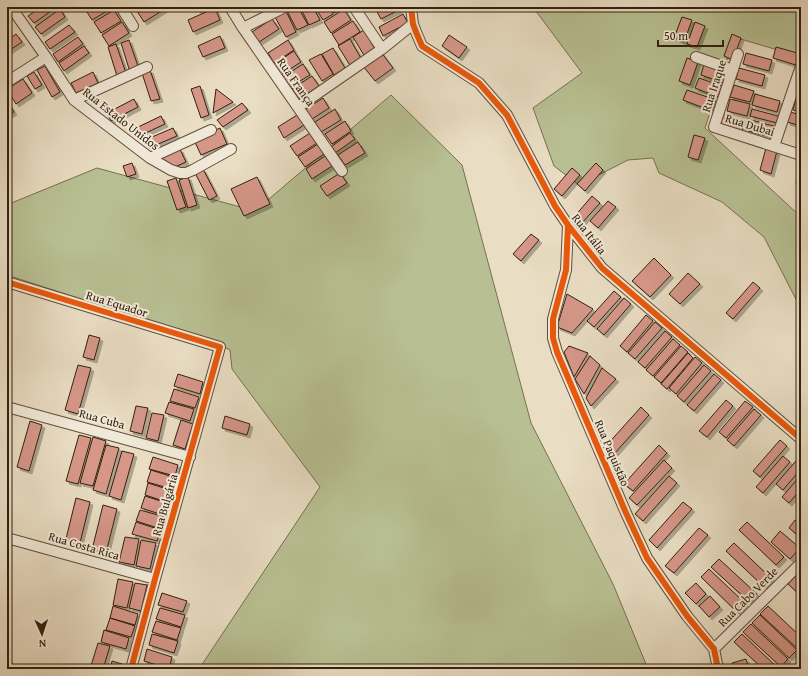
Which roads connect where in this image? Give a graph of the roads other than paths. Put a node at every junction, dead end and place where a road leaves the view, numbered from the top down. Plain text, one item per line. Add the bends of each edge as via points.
1 (11, 7) edge
2 (121, 7) edge
3 (230, 7) edge
4 (285, 7) edge
5 (354, 7) edge
6 (411, 7) edge
7 (413, 24) junction
8 (133, 26) dead end
9 (244, 28) junction
10 (382, 49) junction
11 (738, 54) dead end
12 (46, 57) junction
13 (696, 57) dead end
14 (801, 66) edge
15 (147, 67) dead end
16 (733, 70) junction
17 (7, 82) edge
18 (74, 100) junction
19 (298, 107) junction
20 (714, 127) joint
21 (211, 130) dead end
22 (774, 146) junction
23 (231, 149) dead end
24 (801, 155) edge
25 (150, 158) junction
26 (342, 171) dead end
27 (568, 225) junction
28 (7, 282) edge
29 (220, 348) joint
30 (7, 407) edge
31 (801, 439) edge
32 (190, 457) junction
33 (7, 538) edge
34 (801, 563) edge
35 (155, 580) junction
36 (714, 649) junction
37 (7, 668) edge
38 (10, 669) edge
39 (131, 669) edge
40 (718, 669) edge

1 - 12 street, Rua Estado Unidos
2 - 8 street
3 - 9 street, Rua França
4 - 9 street
5 - 10 street
6 - 7 street, Rua Itália
7 - 10 street
7 - 27 street, Rua Itália via 422,46 479,84 507,115 555,206
9 - 19 street, Rua França
10 - 19 street
11 - 16 street, Rua Iraque
12 - 17 street
12 - 18 street, Rua Estado Unidos
13 - 16 street
14 - 22 street
15 - 18 street
16 - 20 street, Rua Iraque
18 - 25 street, Rua Estado Unidos
19 - 26 street, Rua França
20 - 22 street, Rua Dubai
21 - 25 street
22 - 24 street, Rua Dubai
23 - 25 street, Rua Estado Unidos via 186,173 171,170
27 - 31 street, Rua Itália via 602,268
27 - 36 street, Rua Paquistão via 566,270 553,319 553,338 557,352 647,558 687,616
28 - 29 street, Rua Equador
29 - 32 street, Rua Bulgária
30 - 32 street, Rua Cuba
32 - 35 street, Rua Bulgária
33 - 35 street, Rua Costa Rica
34 - 36 street, Rua Cabo Verde
35 - 39 street, Rua Bulgária
36 - 40 street, Rua Paquistão
37 - 38 street

